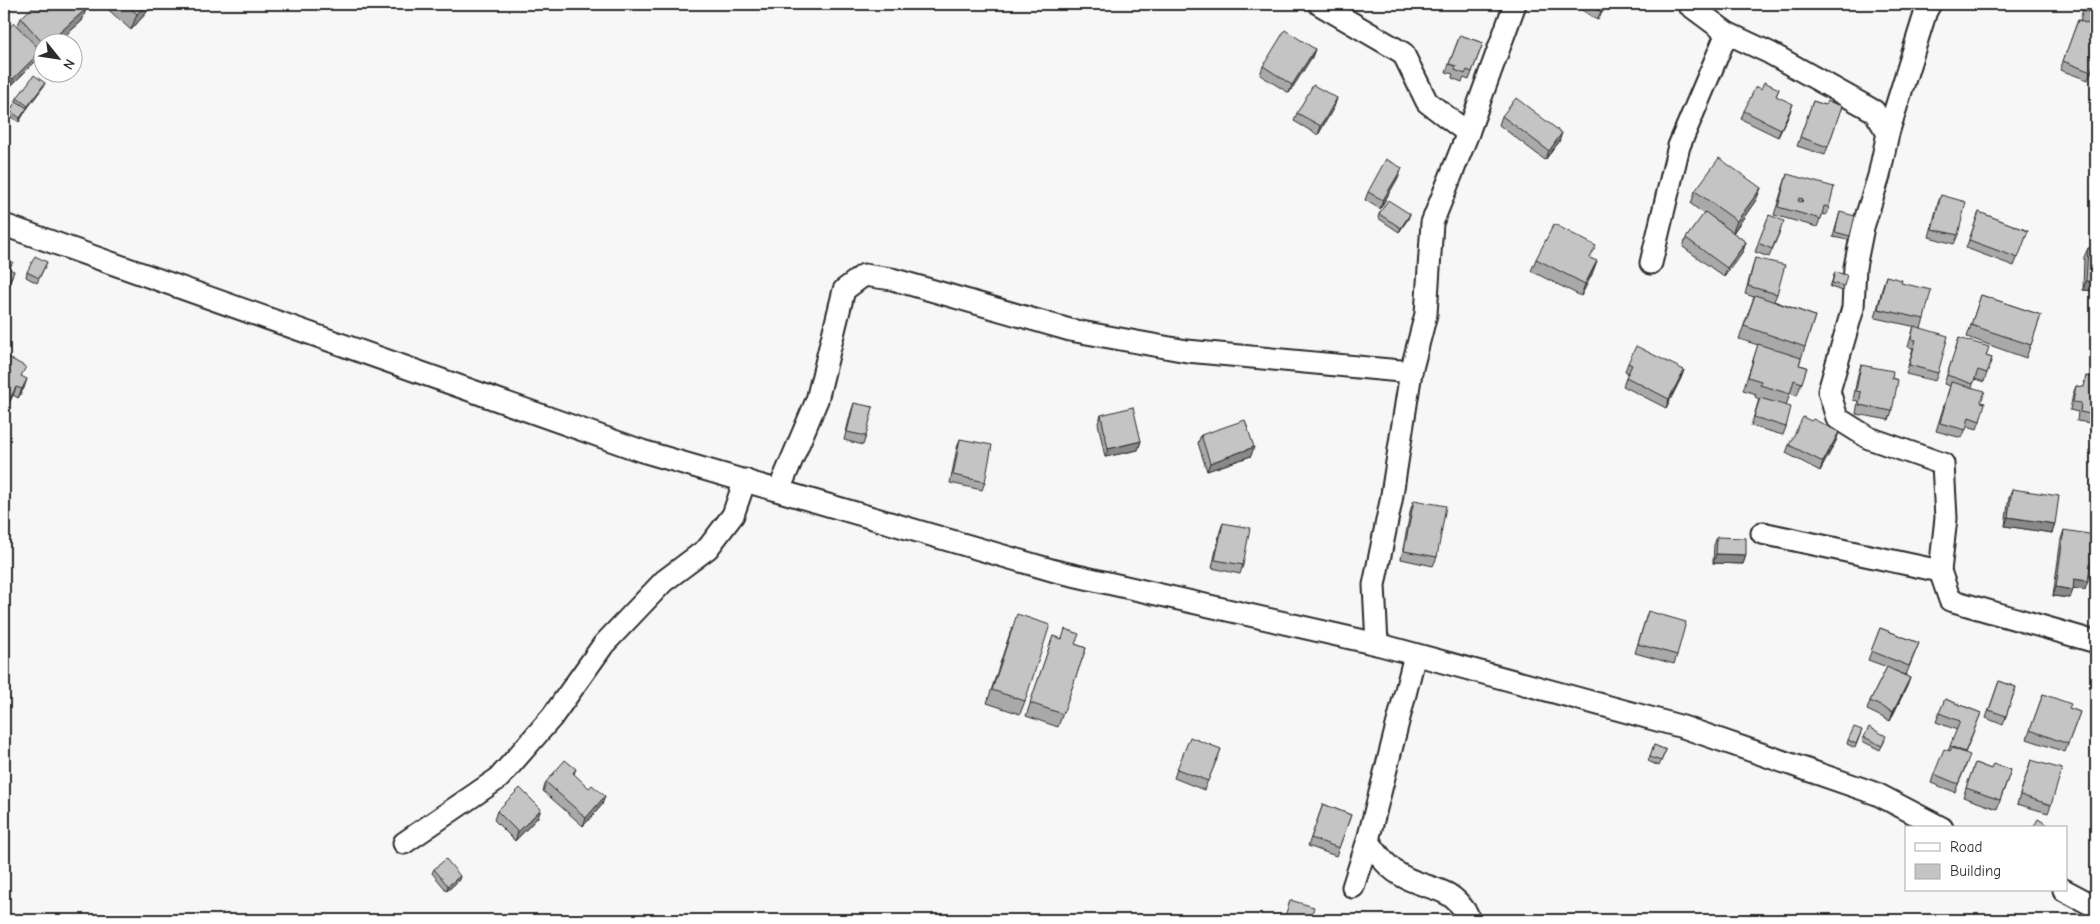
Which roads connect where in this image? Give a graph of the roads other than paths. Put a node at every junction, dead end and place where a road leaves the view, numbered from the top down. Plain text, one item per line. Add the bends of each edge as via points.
1 (1319, 4) edge
2 (1515, 4) edge
3 (1688, 4) edge
4 (1930, 4) edge
5 (1727, 33) junction
6 (1468, 133) junction
7 (1888, 133) junction
8 (4, 225) edge
9 (1651, 262) dead end
10 (1411, 372) junction
11 (745, 480) junction
12 (779, 490) junction
13 (1762, 533) dead end
14 (1940, 571) junction
15 (2096, 642) edge
16 (1377, 644) junction
17 (1415, 655) junction
18 (1938, 826) edge
19 (1368, 840) junction
20 (404, 843) dead end
21 (1353, 888) dead end
22 (2068, 892) edge
23 (2096, 907) edge
24 (1467, 914) dead end

1 - 6 street via 1403,53 1427,102
2 - 6 street
3 - 5 street
4 - 7 street
5 - 7 street via 1874,111
5 - 9 street via 1680,146
6 - 10 street via 1432,223 1426,314
7 - 14 street via 1855,267 1853,308 1829,391 1837,418 1869,438 1943,464 1946,518
8 - 11 street via 642,451
10 - 12 street via 1187,351 1070,330 892,279 864,275 844,290 817,400
10 - 16 street via 1374,585
11 - 12 street
11 - 20 street via 733,515 708,548 664,581 604,644 552,717 499,778
12 - 16 street via 1055,571
13 - 14 street
14 - 15 street via 1950,600
16 - 17 street
17 - 18 street via 1683,727 1877,794
17 - 19 street
19 - 21 street
19 - 24 street via 1382,861 1405,878 1458,899
22 - 23 street

